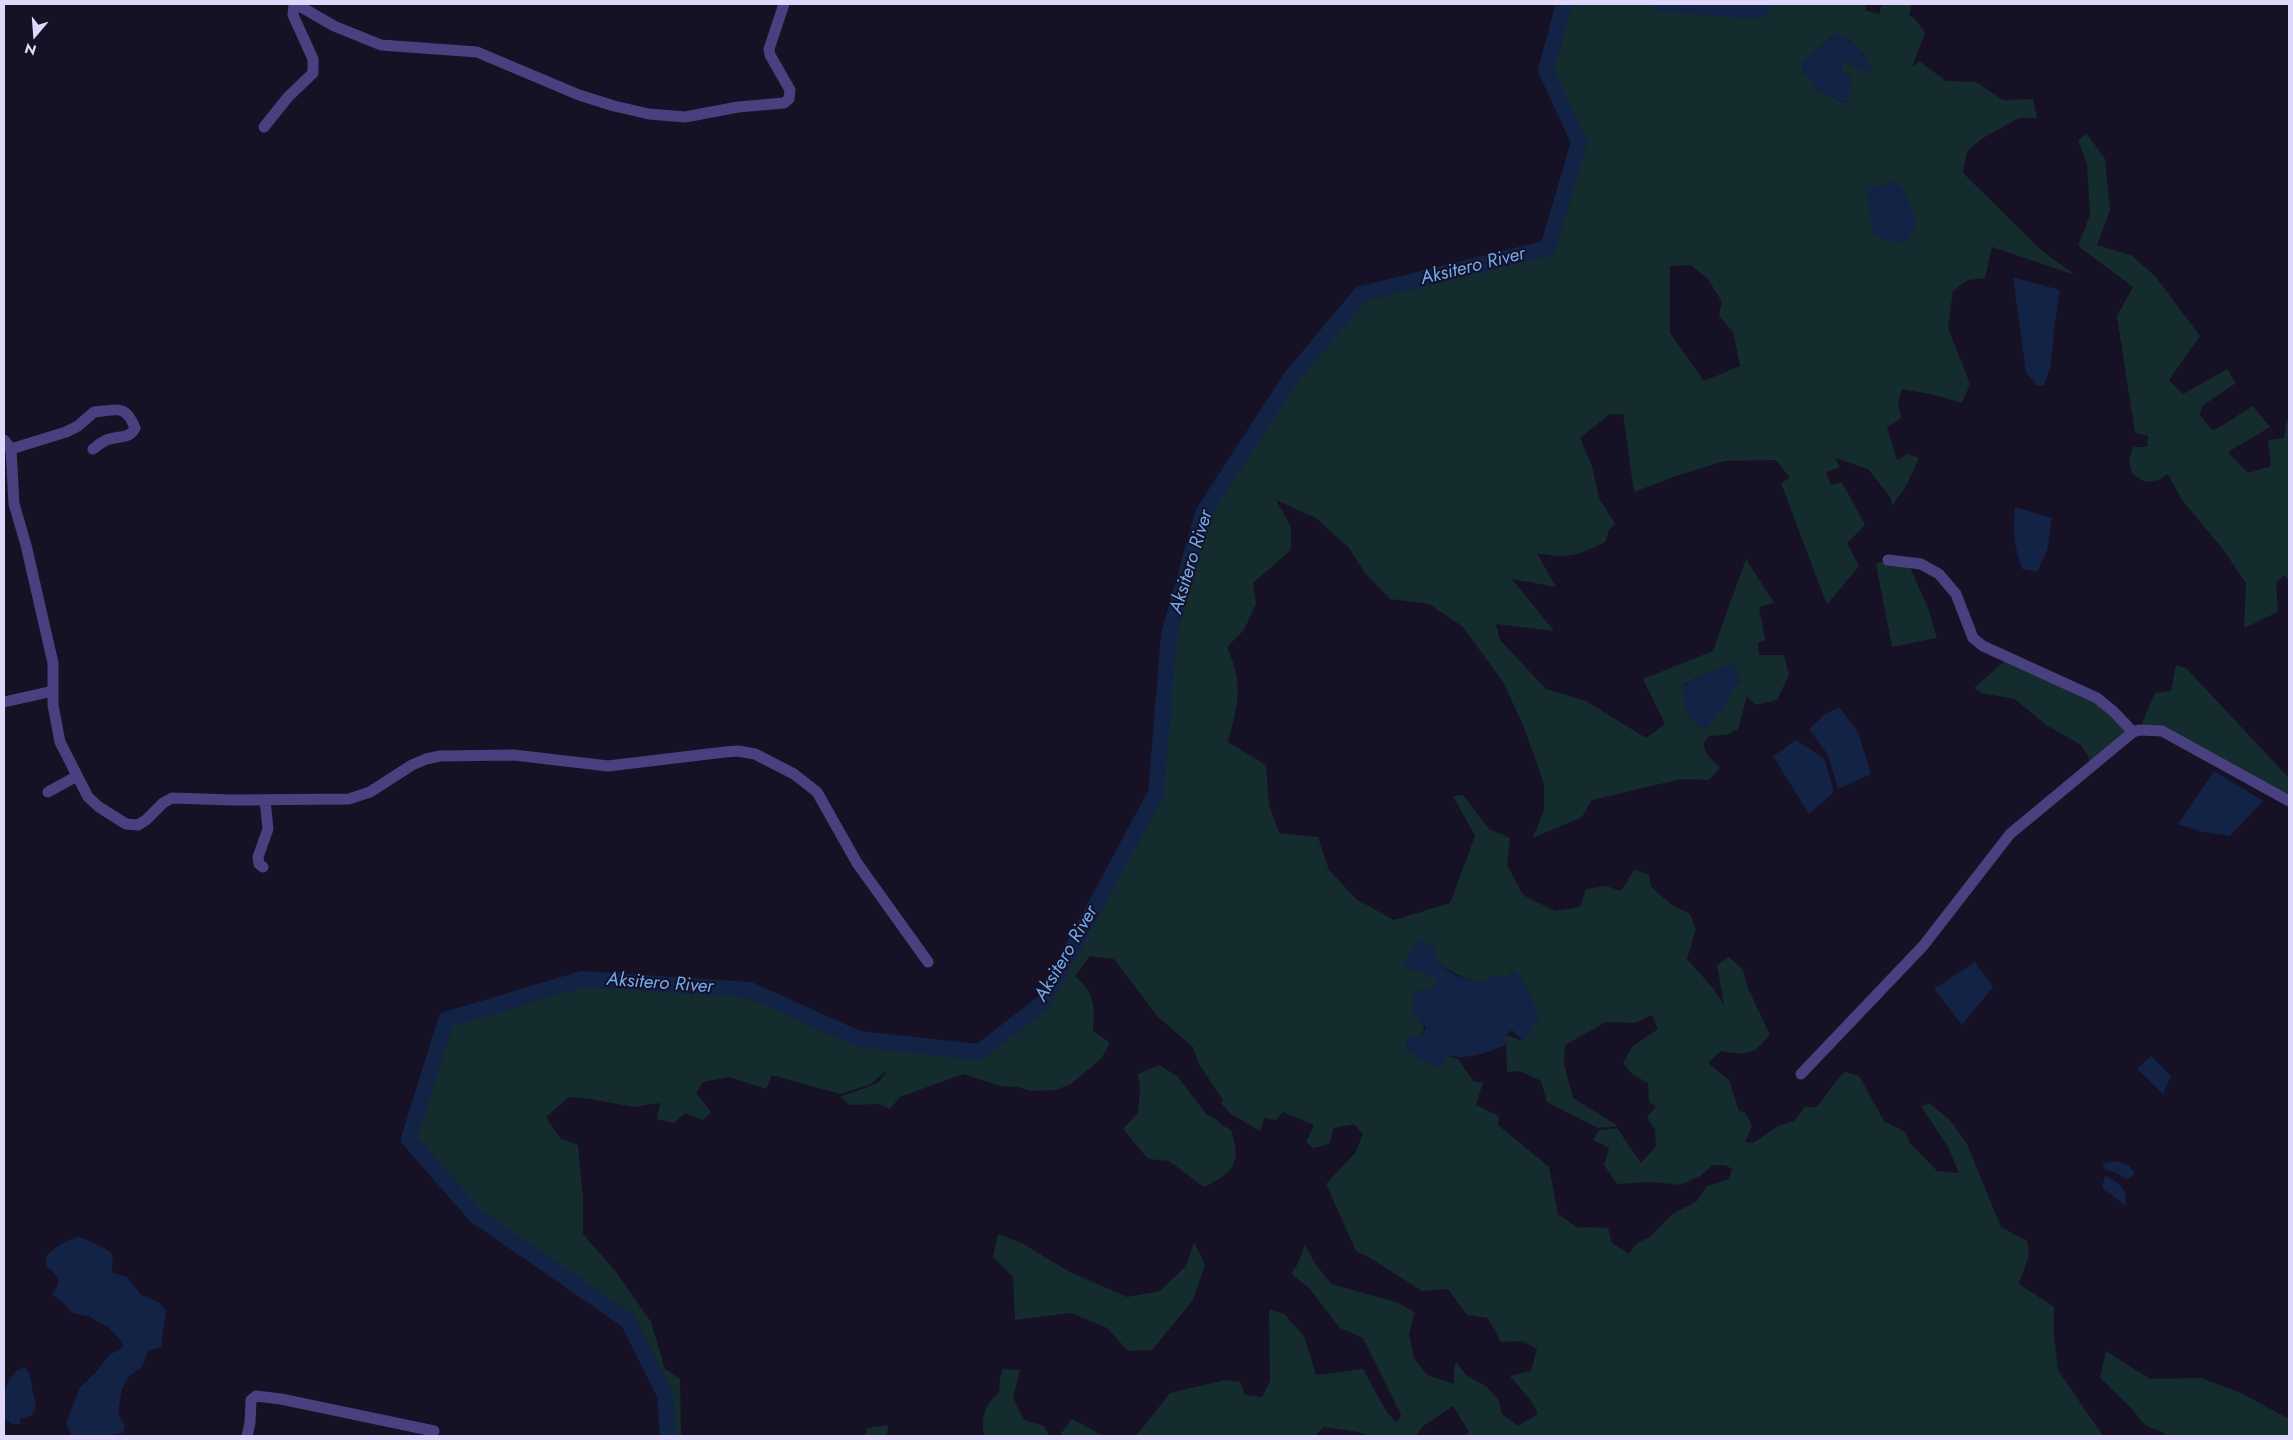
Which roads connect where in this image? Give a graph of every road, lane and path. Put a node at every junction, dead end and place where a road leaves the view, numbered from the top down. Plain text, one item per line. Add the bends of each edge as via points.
1 (295, 4) edge
2 (784, 4) edge
3 (264, 127) dead end
4 (7, 444) edge
5 (93, 449) dead end
6 (1888, 560) dead end
7 (54, 692) junction
8 (4, 702) edge
9 (2133, 732) junction
10 (77, 776) junction
11 (48, 792) dead end
12 (265, 800) junction
13 (2289, 801) edge
14 (263, 868) dead end
15 (928, 962) dead end
16 (1801, 1074) dead end
17 (434, 1431) dead end
18 (247, 1436) edge

1 - 2 street via 334,26 381,45 476,52 541,81 614,106 667,117 784,103 789,99 790,90 769,49
1 - 3 street via 293,15 314,66 312,73
4 - 5 street via 66,432 94,412 114,408 128,414 135,428 133,432 129,436 109,439
4 - 7 street via 14,504 53,662
6 - 9 street via 1921,564 1939,574 1956,594 1966,623 1978,643 2097,698
7 - 8 street
7 - 10 street via 53,706 60,742
9 - 13 street via 2162,731
9 - 16 street via 2014,830 1923,946
10 - 11 street
10 - 12 street via 88,797 99,808 132,825 146,820 163,802 172,798
12 - 14 street via 268,829 258,857
12 - 15 street via 349,799 370,792 419,762 440,756 514,755 608,766 744,751 784,768 817,792 854,858
17 - 18 street via 256,1396 251,1400

